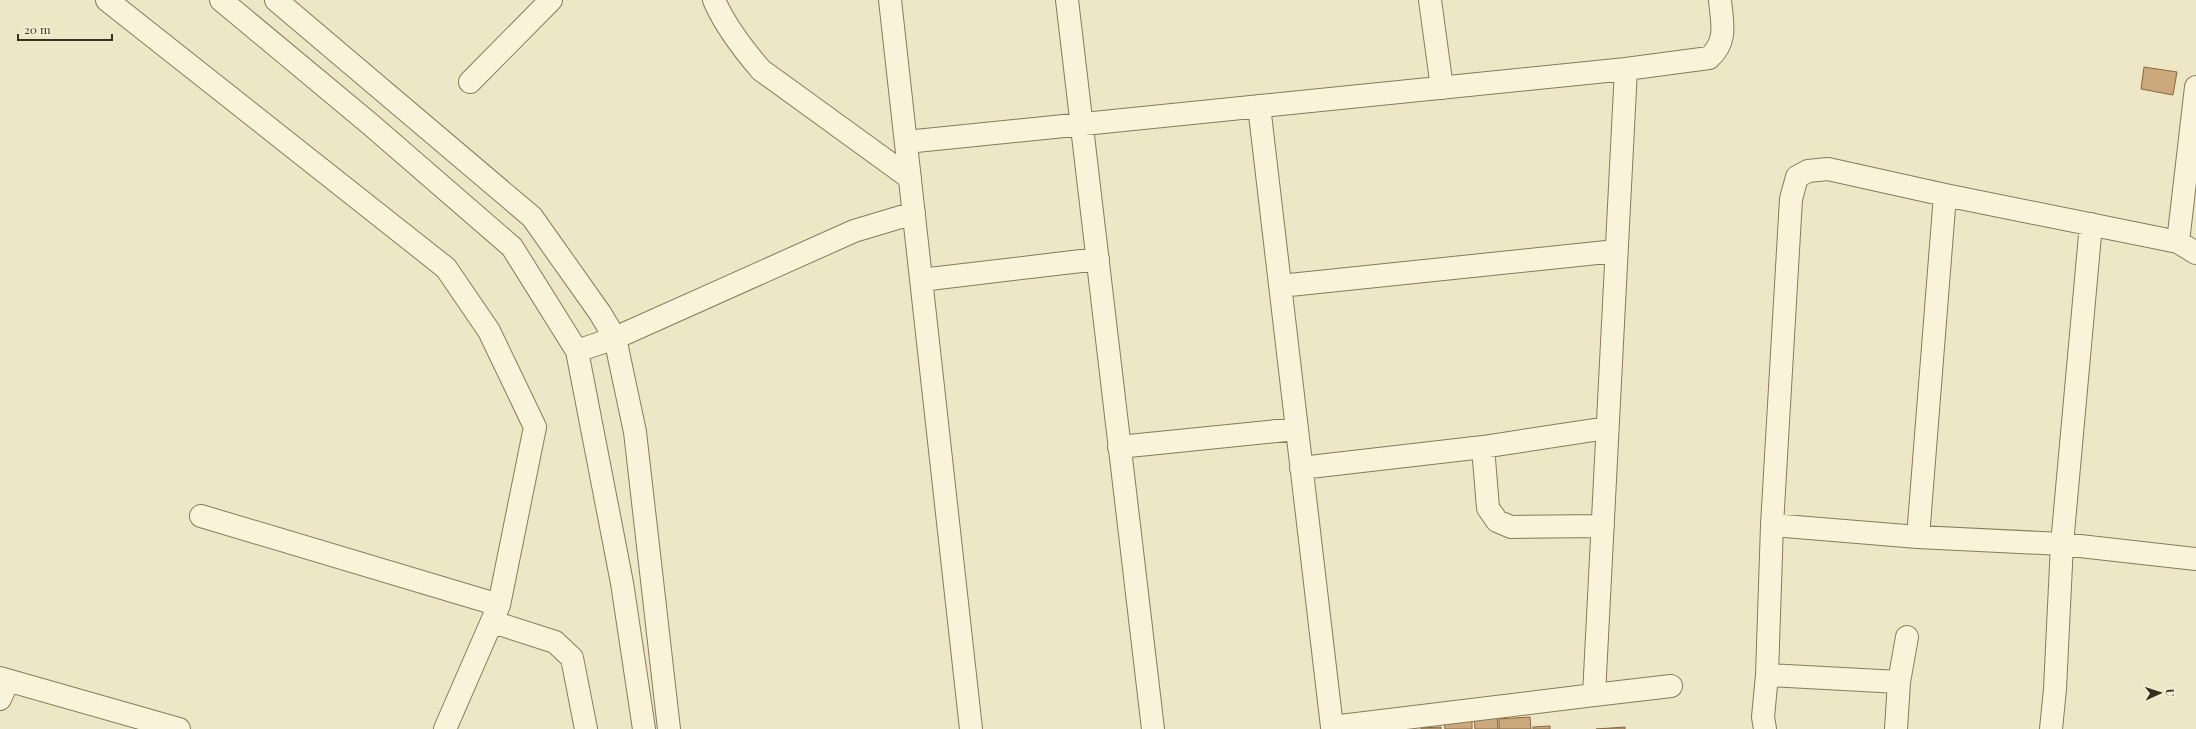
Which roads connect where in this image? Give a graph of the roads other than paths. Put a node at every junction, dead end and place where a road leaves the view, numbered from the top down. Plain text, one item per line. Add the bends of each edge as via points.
1 (107, 0) edge
2 (221, 0) edge
3 (276, 0) edge
4 (551, 0) edge
5 (714, 0) edge
6 (890, 0) edge
7 (1067, 0) edge
8 (1430, 0) edge
9 (1720, 0) edge
10 (1626, 70) junction
11 (470, 82) dead end
12 (2196, 87) edge
13 (1442, 88) junction
14 (1260, 106) junction
15 (1082, 124) junction
16 (906, 142) junction
17 (2192, 168) edge
18 (910, 178) junction
19 (1945, 195) junction
20 (914, 214) junction
21 (2091, 224) junction
22 (2187, 247) edge
23 (1616, 251) junction
24 (1098, 259) junction
25 (921, 280) junction
26 (1280, 286) junction
27 (615, 338) junction
28 (577, 351) junction
29 (1607, 428) junction
30 (1296, 429) junction
31 (1119, 447) junction
32 (1483, 447) junction
33 (1301, 468) junction
34 (201, 516) dead end
35 (1772, 525) junction
36 (1603, 526) junction
37 (1918, 537) junction
38 (2062, 544) junction
39 (2196, 559) edge
40 (496, 613) junction
41 (1907, 638) dead end
42 (1767, 675) junction
43 (1899, 682) junction
44 (3, 686) edge
45 (1671, 686) dead end
46 (1594, 695) junction
47 (136, 723) edge
48 (1324, 728) edge
49 (179, 729) edge
50 (445, 729) edge
51 (586, 729) edge
52 (644, 729) edge
53 (669, 729) edge
54 (971, 729) edge
55 (1153, 729) edge
56 (1765, 729) edge
57 (1896, 729) edge
58 (2051, 729) edge

1 - 40 street via 446,268 489,332 535,427
2 - 28 street via 512,247
3 - 27 street via 532,217
4 - 11 street
5 - 18 street via 724,21 761,70
6 - 16 street
7 - 15 street
8 - 13 street
9 - 10 street via 1723,36 1720,46 1709,58
10 - 13 street
10 - 23 street
12 - 17 street
13 - 14 street
14 - 15 street
14 - 26 street
15 - 16 street
15 - 24 street
16 - 18 street
17 - 22 street
18 - 20 street
19 - 21 street
19 - 35 street via 1828,169 1808,171 1797,177 1792,199
19 - 37 street
20 - 25 street
20 - 27 street via 854,231
21 - 22 street
21 - 38 street
23 - 26 street
23 - 29 street
24 - 25 street
24 - 31 street
25 - 54 street
26 - 30 street
27 - 28 street
27 - 53 street via 635,432
28 - 52 street via 622,583
29 - 32 street
29 - 36 street
30 - 31 street
30 - 33 street
31 - 55 street
32 - 33 street
32 - 36 street via 1488,508 1497,521 1511,528
33 - 48 street
34 - 40 street
35 - 37 street
35 - 42 street
36 - 46 street
37 - 38 street
38 - 39 street
38 - 58 street
40 - 50 street
40 - 51 street via 555,642 572,658
41 - 43 street
42 - 43 street
42 - 56 street via 1763,717
43 - 57 street
44 - 47 street
45 - 46 street
46 - 48 street
47 - 49 street

